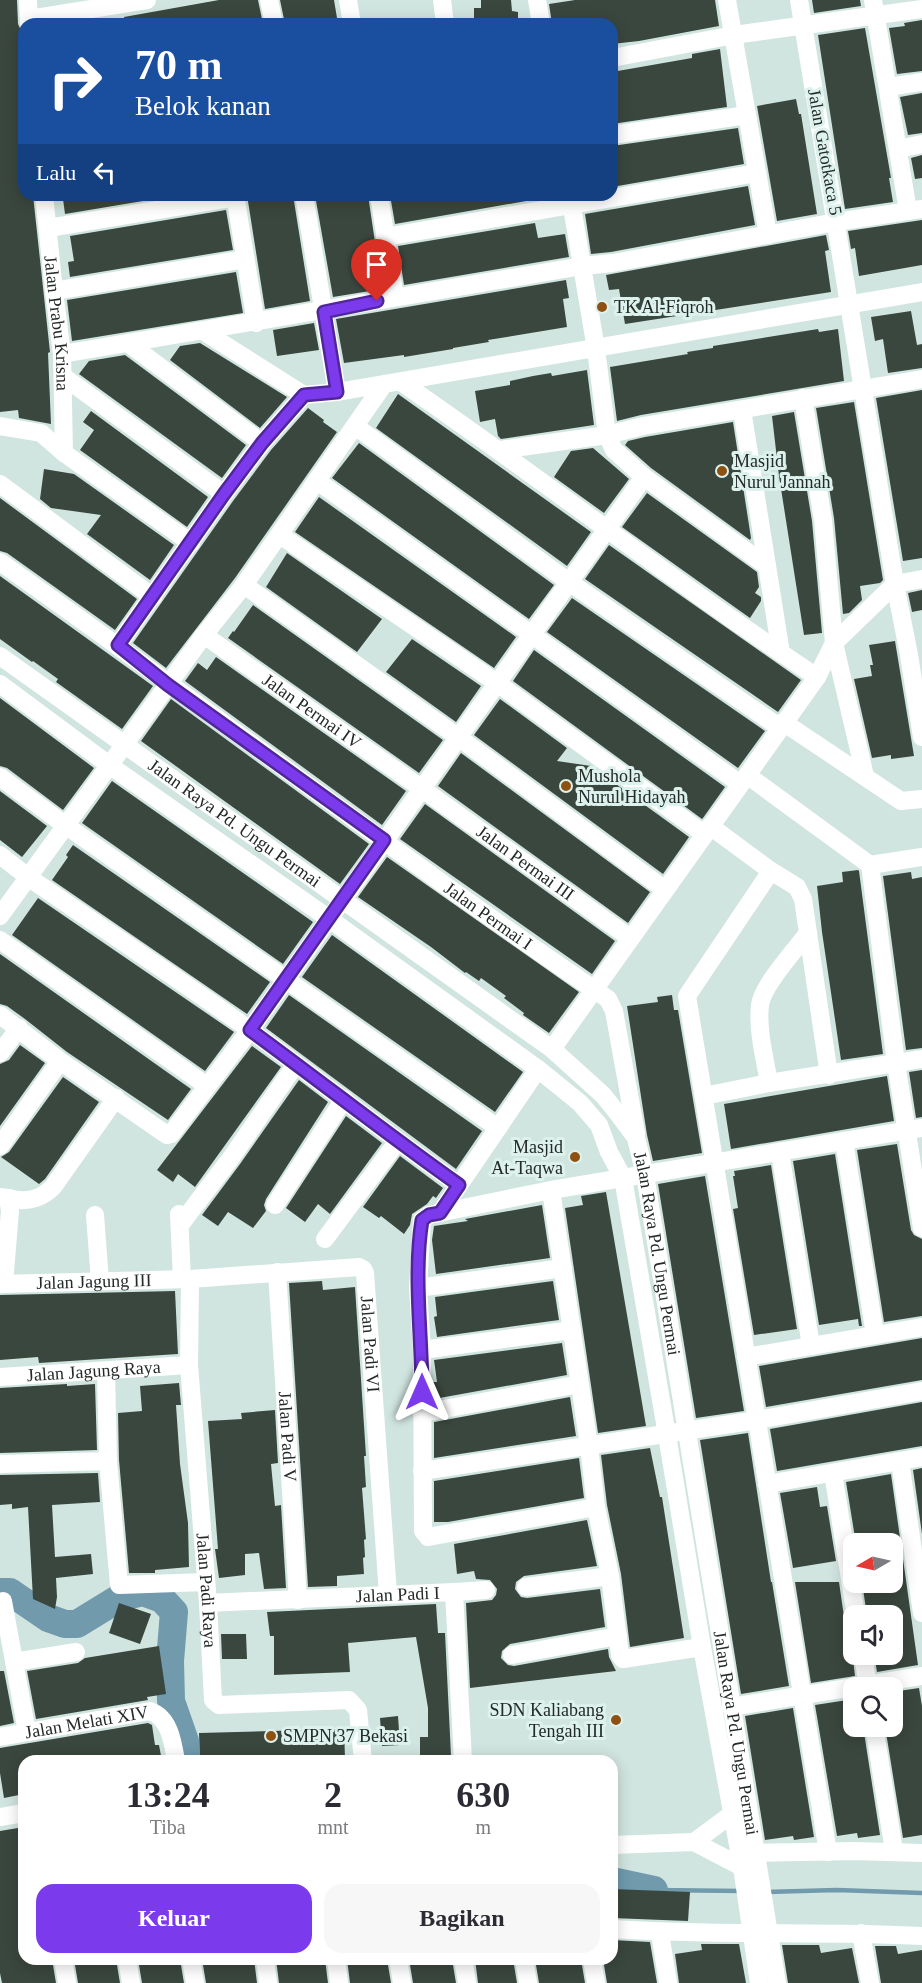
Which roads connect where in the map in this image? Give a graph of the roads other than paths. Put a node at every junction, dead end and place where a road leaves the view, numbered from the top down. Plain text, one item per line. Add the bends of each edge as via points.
1 (28, 0) edge
2 (147, 0) edge
3 (269, 0) edge
4 (348, 0) edge
5 (442, 0) edge
6 (727, 0) edge
7 (799, 0) edge
8 (542, 1) edge
9 (874, 8) edge
10 (922, 9) edge
11 (29, 18) edge
12 (50, 18) edge
13 (273, 18) edge
14 (351, 18) edge
15 (444, 18) edge
16 (541, 18) edge
17 (804, 27) junction
18 (734, 35) junction
19 (618, 57) edge
20 (922, 82) edge
21 (888, 87) junction
22 (747, 114) junction
23 (618, 134) edge
24 (922, 144) edge
25 (898, 149) junction
26 (757, 173) junction
27 (618, 193) edge
28 (45, 201) edge
29 (206, 201) edge
30 (236, 201) edge
31 (305, 201) edge
32 (381, 201) edge
33 (566, 201) edge
34 (571, 201) edge
35 (915, 210) edge
36 (836, 222) junction
37 (48, 228) junction
38 (768, 235) junction
39 (385, 237) junction
40 (245, 260) junction
41 (582, 266) junction
42 (54, 291) junction
43 (922, 292) edge
44 (395, 297) junction
45 (850, 304) junction
46 (324, 312) junction
47 (256, 323) junction
48 (203, 331) junction
49 (128, 343) junction
50 (596, 349) junction
51 (62, 354) junction
52 (64, 377) junction
53 (922, 379) edge
54 (393, 383) junction
55 (862, 389) junction
56 (337, 392) junction
57 (304, 395) junction
58 (803, 398) junction
59 (742, 410) junction
60 (0, 426) edge
61 (355, 426) junction
62 (607, 435) junction
63 (262, 443) junction
64 (500, 450) junction
65 (64, 453) junction
66 (644, 477) junction
67 (317, 482) junction
68 (0, 484) edge
69 (224, 494) junction
70 (606, 529) junction
71 (280, 535) junction
72 (191, 543) junction
73 (0, 562) edge
74 (767, 566) junction
75 (922, 579) edge
76 (568, 582) junction
77 (895, 584) junction
78 (244, 585) junction
79 (153, 597) junction
80 (532, 634) junction
81 (204, 635) junction
82 (834, 643) junction
83 (118, 645) junction
84 (781, 653) junction
85 (916, 654) edge
86 (0, 656) edge
87 (817, 677) junction
88 (497, 683) junction
89 (0, 684) edge
90 (168, 685) junction
91 (920, 717) edge
92 (781, 725) junction
93 (458, 737) junction
94 (922, 737) edge
95 (124, 745) junction
96 (109, 765) junction
97 (865, 776) junction
98 (0, 777) edge
99 (743, 779) junction
100 (421, 788) junction
101 (922, 799) edge
102 (65, 825) junction
103 (707, 830) junction
104 (384, 840) junction
105 (0, 855) edge
106 (922, 857) edge
107 (870, 865) junction
108 (771, 871) junction
109 (28, 877) junction
110 (664, 889) junction
111 (342, 900) junction
112 (0, 916) edge
113 (328, 918) junction
114 (808, 933) junction
115 (630, 938) junction
116 (0, 940) edge
117 (285, 980) junction
118 (595, 990) junction
119 (0, 1015) edge
120 (19, 1028) junction
121 (250, 1030) junction
122 (552, 1049) junction
123 (0, 1053) edge
124 (922, 1059) edge
125 (60, 1061) junction
126 (896, 1063) junction
127 (296, 1064) junction
128 (538, 1070) junction
129 (829, 1075) junction
130 (769, 1083) junction
131 (207, 1086) junction
132 (704, 1096) junction
133 (116, 1098) junction
134 (344, 1099) junction
135 (498, 1128) junction
136 (915, 1130) edge
137 (636, 1138) junction
138 (844, 1141) junction
139 (397, 1142) junction
140 (0, 1146) edge
141 (780, 1152) junction
142 (714, 1163) junction
143 (645, 1175) junction
144 (622, 1178) junction
145 (459, 1185) junction
146 (551, 1190) junction
147 (4, 1197) edge
148 (275, 1205) dead end
149 (179, 1206) dead end
150 (440, 1213) junction
151 (94, 1215) dead end
152 (180, 1225) junction
153 (922, 1228) edge
154 (326, 1239) dead end
155 (563, 1268) junction
156 (277, 1272) junction
157 (186, 1279) junction
158 (100, 1281) junction
159 (2, 1284) edge
160 (418, 1288) junction
161 (922, 1328) edge
162 (572, 1330) junction
163 (875, 1335) junction
164 (811, 1346) junction
165 (422, 1350) junction
166 (746, 1357) junction
167 (189, 1365) junction
168 (106, 1371) junction
169 (0, 1377) edge
170 (580, 1384) junction
171 (922, 1391) edge
172 (422, 1413) junction
173 (757, 1420) junction
174 (686, 1432) junction
175 (668, 1435) junction
176 (589, 1446) junction
177 (922, 1457) edge
178 (108, 1461) junction
179 (900, 1461) junction
180 (0, 1464) edge
181 (422, 1471) junction
182 (833, 1473) junction
183 (767, 1484) junction
184 (596, 1507) junction
185 (610, 1576) junction
186 (206, 1582) junction
187 (526, 1587) dead end
188 (486, 1590) dead end
189 (454, 1592) junction
190 (388, 1594) junction
191 (298, 1600) junction
192 (3, 1601) dead end
193 (208, 1603) junction
194 (854, 1605) edge
195 (922, 1613) edge
196 (618, 1636) junction
197 (702, 1647) junction
198 (76, 1652) dead end
199 (512, 1655) dead end
200 (14, 1662) junction
201 (922, 1676) edge
202 (903, 1679) edge
203 (843, 1689) edge
204 (802, 1696) junction
205 (731, 1707) junction
206 (27, 1732) junction
207 (0, 1737) edge
208 (876, 1737) edge
209 (175, 1755) edge
210 (362, 1755) edge
211 (463, 1755) edge
212 (18, 1814) edge
213 (732, 1814) junction
214 (0, 1817) edge
215 (694, 1842) junction
216 (618, 1845) edge
217 (894, 1851) junction
218 (828, 1852) junction
219 (922, 1853) edge
220 (751, 1878) junction
221 (618, 1930) edge
222 (660, 1933) junction
223 (760, 1933) junction
224 (861, 1933) junction
225 (922, 1936) edge
226 (64, 1965) edge
227 (128, 1965) edge
228 (192, 1965) edge
229 (266, 1965) edge
230 (337, 1965) edge
231 (399, 1965) edge
232 (464, 1965) edge
233 (525, 1965) edge
234 (593, 1965) edge
235 (67, 1983) edge
236 (131, 1983) edge
237 (195, 1983) edge
238 (268, 1983) edge
239 (339, 1983) edge
240 (402, 1983) edge
241 (467, 1983) edge
242 (528, 1983) edge
243 (596, 1983) edge
244 (668, 1983) edge
245 (759, 1983) edge
246 (777, 1983) edge
247 (870, 1983) edge

1 - 11 street
2 - 12 street
3 - 13 street
4 - 14 street
5 - 15 street
6 - 18 street
7 - 17 street, Jalan Gatotkaca 5
8 - 16 street
9 - 10 street
9 - 17 street
9 - 21 street
17 - 18 street
17 - 36 street, Jalan Gatotkaca 5
18 - 19 street
18 - 22 street
20 - 21 street
21 - 25 street
22 - 23 street
22 - 26 street
24 - 25 street
25 - 35 street
26 - 27 street
26 - 38 street
28 - 37 street, Jalan Prabu Krisna
29 - 37 street
30 - 40 street
31 - 46 street
32 - 39 street
33 - 39 street
34 - 41 street
35 - 36 street
36 - 38 street
36 - 45 street, Jalan Gatotkaca 5
37 - 42 street, Jalan Prabu Krisna
38 - 41 street
39 - 44 street
40 - 42 street
40 - 47 street
41 - 44 street
41 - 50 street
42 - 51 street, Jalan Prabu Krisna
43 - 45 street
44 - 46 street
45 - 50 street
45 - 55 street, Jalan Gatotkaca 5
46 - 47 street
46 - 56 street
47 - 48 street
48 - 49 street
48 - 57 street
49 - 51 street
49 - 63 street
50 - 54 street
50 - 62 street
51 - 52 street, Jalan Prabu Krisna
52 - 65 street, Jalan Prabu Krisna
52 - 69 street
53 - 55 street
54 - 56 street
54 - 61 street
54 - 64 street
55 - 58 street
55 - 77 street, Jalan Gatotkaca 5
56 - 57 street
57 - 63 street
58 - 59 street
58 - 82 street via 823,520
59 - 62 street
59 - 74 street
60 - 65 street via 40,433
61 - 67 street
61 - 76 street
62 - 64 street
62 - 66 street via 618,456
63 - 69 street
64 - 70 street
65 - 72 street
66 - 70 street
66 - 74 street
67 - 71 street
67 - 80 street
68 - 79 street
69 - 72 street
70 - 76 street
70 - 84 street
71 - 78 street
71 - 88 street
72 - 79 street
73 - 83 street, Jalan Permai I
74 - 84 street
75 - 77 street
76 - 80 street
76 - 92 street
77 - 82 street
77 - 85 street, Jalan Gatotkaca 5
78 - 81 street
78 - 93 street
79 - 83 street
80 - 88 street
80 - 99 street
81 - 90 street
81 - 100 street, Jalan Permai IV
82 - 87 street
82 - 97 street
83 - 90 street, Jalan Permai I
84 - 87 street
85 - 91 street, Jalan Gatotkaca 5
86 - 95 street, Jalan Raya Pd. Ungu Permai
87 - 92 street
88 - 93 street
88 - 103 street
89 - 96 street, Jalan Raya Pd. Ungu Permai
90 - 95 street
90 - 104 street, Jalan Permai I
91 - 94 street, Jalan Gatotkaca 5
92 - 97 street
92 - 99 street
93 - 100 street
93 - 110 street
95 - 96 street
95 - 111 street, Jalan Raya Pd. Ungu Permai
96 - 102 street
96 - 113 street, Jalan Raya Pd. Ungu Permai
97 - 101 street via 902,801
98 - 102 street
99 - 103 street
99 - 107 street
100 - 104 street
100 - 115 street, Jalan Permai III
102 - 109 street
102 - 117 street
103 - 108 street
103 - 110 street
104 - 111 street
104 - 118 street, Jalan Permai I
105 - 109 street
106 - 107 street
107 - 126 street
108 - 114 street via 801,892
108 - 132 street via 687,996
109 - 112 street
109 - 121 street
110 - 115 street
111 - 113 street
111 - 122 street, Jalan Raya Pd. Ungu Permai
113 - 117 street
113 - 128 street, Jalan Raya Pd. Ungu Permai
114 - 129 street
114 - 130 street via 767,987 760,1003
115 - 118 street
116 - 131 street
117 - 121 street
117 - 135 street
118 - 122 street
118 - 137 street, Jalan Permai I via 608,999 614,1011
119 - 120 street
120 - 123 street
120 - 125 street
121 - 127 street
121 - 131 street
122 - 137 street, Jalan Raya Pd. Ungu Permai via 603,1095
124 - 126 street
125 - 133 street
125 - 140 street
126 - 129 street
126 - 136 street
127 - 134 street
127 - 152 street
128 - 135 street
128 - 144 street, Jalan Raya Pd. Ungu Permai via 580,1103 599,1125
129 - 130 street
130 - 132 street
131 - 133 street via 169,1135
132 - 142 street
133 - 147 street via 44,1196 28,1200
134 - 139 street
134 - 148 street
135 - 145 street
136 - 138 street
136 - 153 street
137 - 143 street, Jalan Raya Pd. Ungu Permai
138 - 141 street
138 - 163 street
139 - 145 street
139 - 154 street
141 - 142 street
141 - 164 street
142 - 143 street
142 - 166 street
143 - 144 street
143 - 174 street, Jalan Raya Pd. Ungu Permai
144 - 146 street
144 - 175 street, Jalan Raya Pd. Ungu Permai
145 - 150 street
146 - 150 street
146 - 155 street
147 - 159 street via 10,1211
149 - 152 street, Jalan Padi Raya
150 - 160 street via 422,1220
151 - 158 street
152 - 157 street, Jalan Padi Raya
155 - 160 street
155 - 162 street
156 - 157 street, Jalan Padi VI
156 - 190 street, Jalan Padi VI via 359,1267 365,1272
156 - 191 street, Jalan Padi V
157 - 158 street, Jalan Jagung III
157 - 167 street, Jalan Padi Raya
158 - 159 street, Jalan Jagung III
160 - 165 street
161 - 163 street
162 - 165 street
162 - 170 street
163 - 164 street
164 - 166 street
165 - 172 street
166 - 173 street
167 - 168 street, Jalan Jagung Raya
167 - 186 street, Jalan Padi Raya
168 - 169 street, Jalan Jagung Raya
168 - 178 street
170 - 172 street
170 - 176 street
171 - 173 street
172 - 181 street
173 - 174 street
173 - 183 street
174 - 175 street
174 - 205 street, Jalan Raya Pd. Ungu Permai
175 - 176 street
175 - 197 street, Jalan Raya Pd. Ungu Permai
176 - 181 street
176 - 184 street
177 - 179 street
178 - 180 street
178 - 186 street via 119,1585
179 - 182 street
179 - 195 street
181 - 184 street via 423,1531 428,1537
182 - 183 street
182 - 194 street
183 - 204 street
184 - 185 street
185 - 187 street
185 - 196 street
186 - 193 street, Jalan Padi Raya
188 - 189 street
189 - 190 street, Jalan Padi I
189 - 211 street, Jalan Padi I
190 - 191 street, Jalan Padi I
191 - 193 street, Jalan Padi I
192 - 200 street
193 - 210 street, Jalan Padi Raya via 215,1703 349,1700 358,1710
196 - 197 street via 623,1659
196 - 199 street
197 - 213 street, Jalan Raya Pd. Ungu Permai
198 - 200 street
200 - 206 street
201 - 202 street
203 - 204 street
204 - 205 street
204 - 218 street
205 - 220 street, Jalan Raya Pd. Ungu Permai
206 - 207 street, Jalan Melati XIV
206 - 209 street, Jalan Melati XIV via 150,1711 168,1727
208 - 217 street
212 - 214 street
213 - 215 street
213 - 220 street, Jalan Raya Pd. Ungu Permai
215 - 216 street
215 - 220 street
217 - 218 street
217 - 219 street
218 - 220 street
220 - 223 street, Jalan Raya Pd. Ungu Permai
221 - 222 street
222 - 223 street
222 - 244 street
223 - 224 street
223 - 245 street, Jalan Raya Pd. Ungu Permai
223 - 246 street, Jalan Raya Pd. Ungu Permai
224 - 225 street
224 - 247 street
226 - 235 street
227 - 236 street
228 - 237 street
229 - 238 street
230 - 239 street
231 - 240 street
232 - 241 street
233 - 242 street
234 - 243 street

